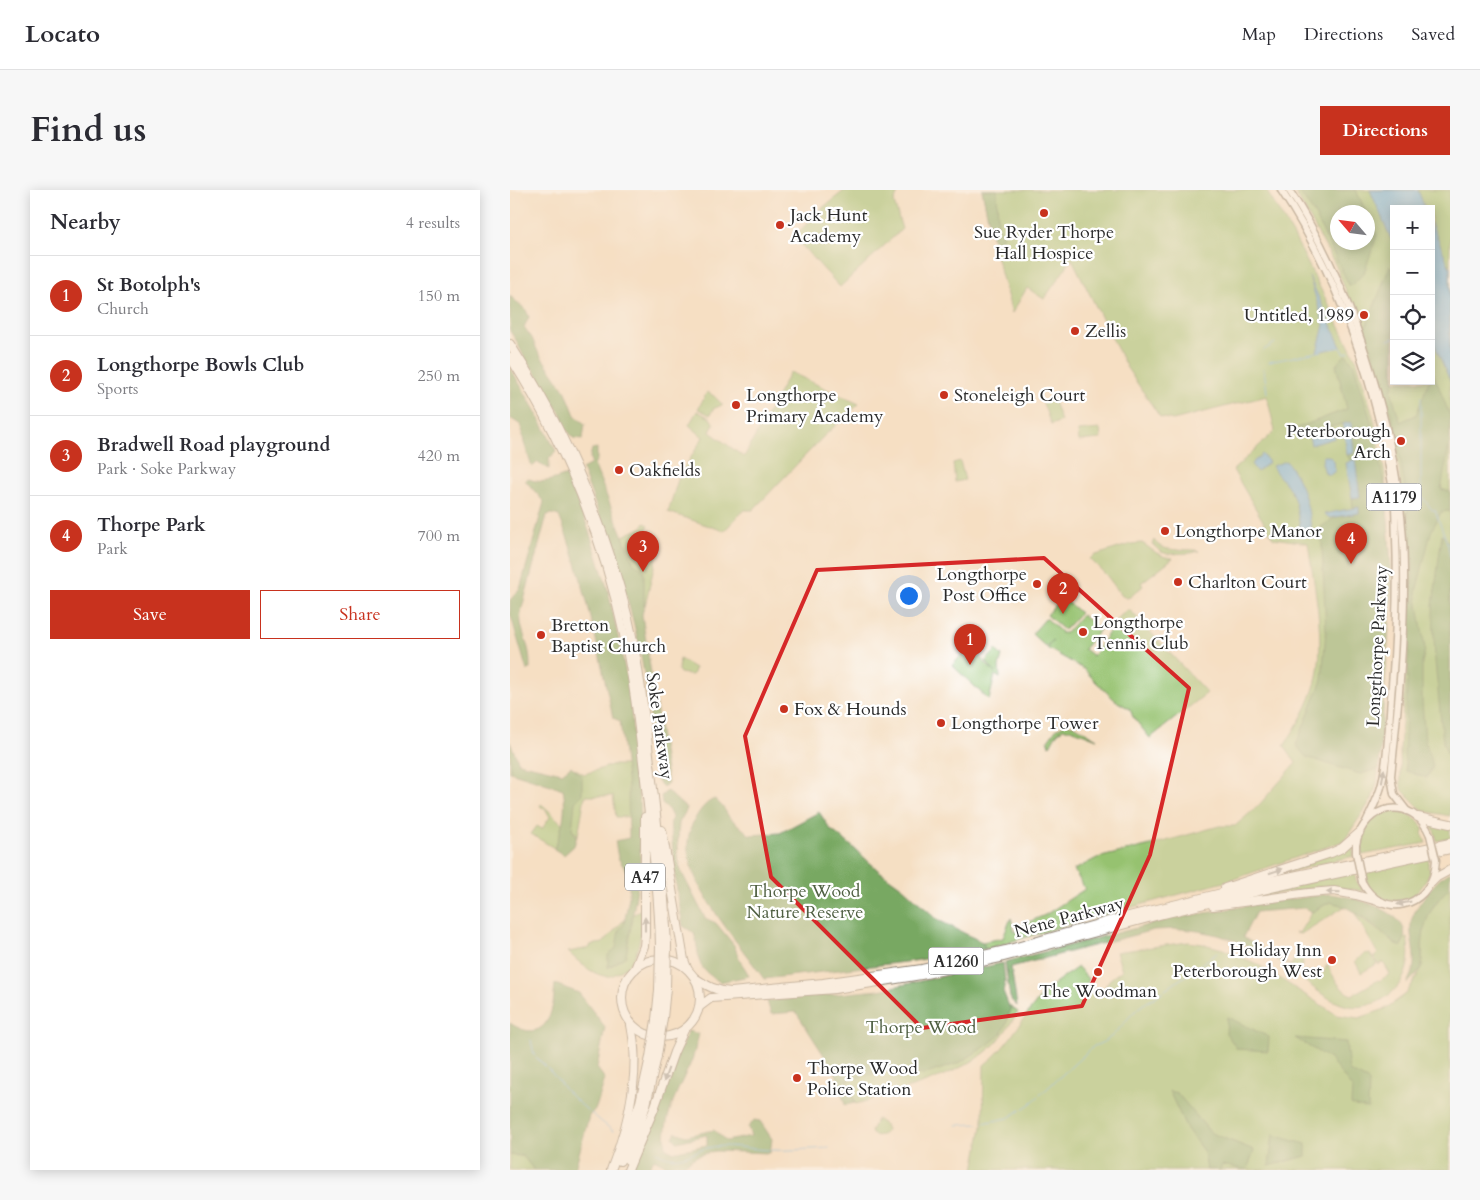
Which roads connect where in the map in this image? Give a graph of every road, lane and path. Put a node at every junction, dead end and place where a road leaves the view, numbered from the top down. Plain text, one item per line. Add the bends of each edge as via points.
1 (1281, 190) edge
2 (1289, 190) edge
3 (510, 344) edge
4 (510, 357) edge
5 (649, 780) junction
6 (1407, 811) junction
7 (1418, 817) junction
8 (1366, 822) junction
9 (1450, 824) edge
10 (1359, 833) junction
11 (1450, 843) edge
12 (1450, 849) edge
13 (1450, 870) edge
14 (1431, 883) junction
15 (1381, 902) junction
16 (676, 908) junction
17 (1163, 911) junction
18 (688, 970) junction
19 (634, 971) junction
20 (695, 978) junction
21 (743, 990) junction
22 (699, 1007) junction
23 (631, 1025) junction
24 (684, 1030) junction
25 (653, 1056) junction
26 (611, 1170) edge
27 (616, 1170) edge
28 (623, 1170) edge
29 (628, 1170) edge

8 -> 1 main road, Longthorpe Parkway / A1179 via 1382,785 1397,625 1394,498 1372,396 1354,338 1321,259
2 - 6 main road, Longthorpe Parkway / A1179 via 1332,267 1362,343 1386,430 1399,497 1404,567 1403,625 1391,776 1394,794
3 - 5 highway, Soke Parkway / A47 via 566,446 611,558 641,687
4 - 5 highway, Soke Parkway / A47 via 562,450 599,542 630,663
5 - 16 highway, A47
19 -> 5 highway, A47 via 645,935
5 - 25 highway, Soke Parkway / A47, bridge via 663,946 662,989
6 - 7 main road
6 - 8 main road via 1385,810
7 - 9 highway
7 - 14 main road, bridge via 1430,835 1436,860
8 - 10 main road
10 - 15 main road, bridge via 1356,845 1362,882
17 -> 10 highway via 1331,853
11 - 17 highway, Nene Parkway / A1260 via 1274,880
12 - 17 highway, Nene Parkway / A1260
13 - 14 highway
14 -> 15 main road via 1410,903 1394,905
15 -> 17 highway via 1334,891
16 - 18 highway, A47
16 - 21 highway, A47 via 686,953 698,974 715,986
17 - 21 highway, Nene Parkway / A1260 via 922,969
17 - 22 highway, Nene Parkway / A1260 via 1000,958 921,975 835,989 710,998
18 - 19 highway via 665,960 648,962
18 - 20 highway
19 - 23 highway via 624,984 621,997 623,1011
20 - 21 highway, Nene Parkway via 719,991
20 - 22 highway via 700,992
22 - 24 highway via 694,1020
23 - 24 highway via 657,1037
23 - 26 highway via 635,1050 631,1099
24 -> 29 highway
25 - 27 highway, A47
25 - 28 highway, A47 via 646,1105

